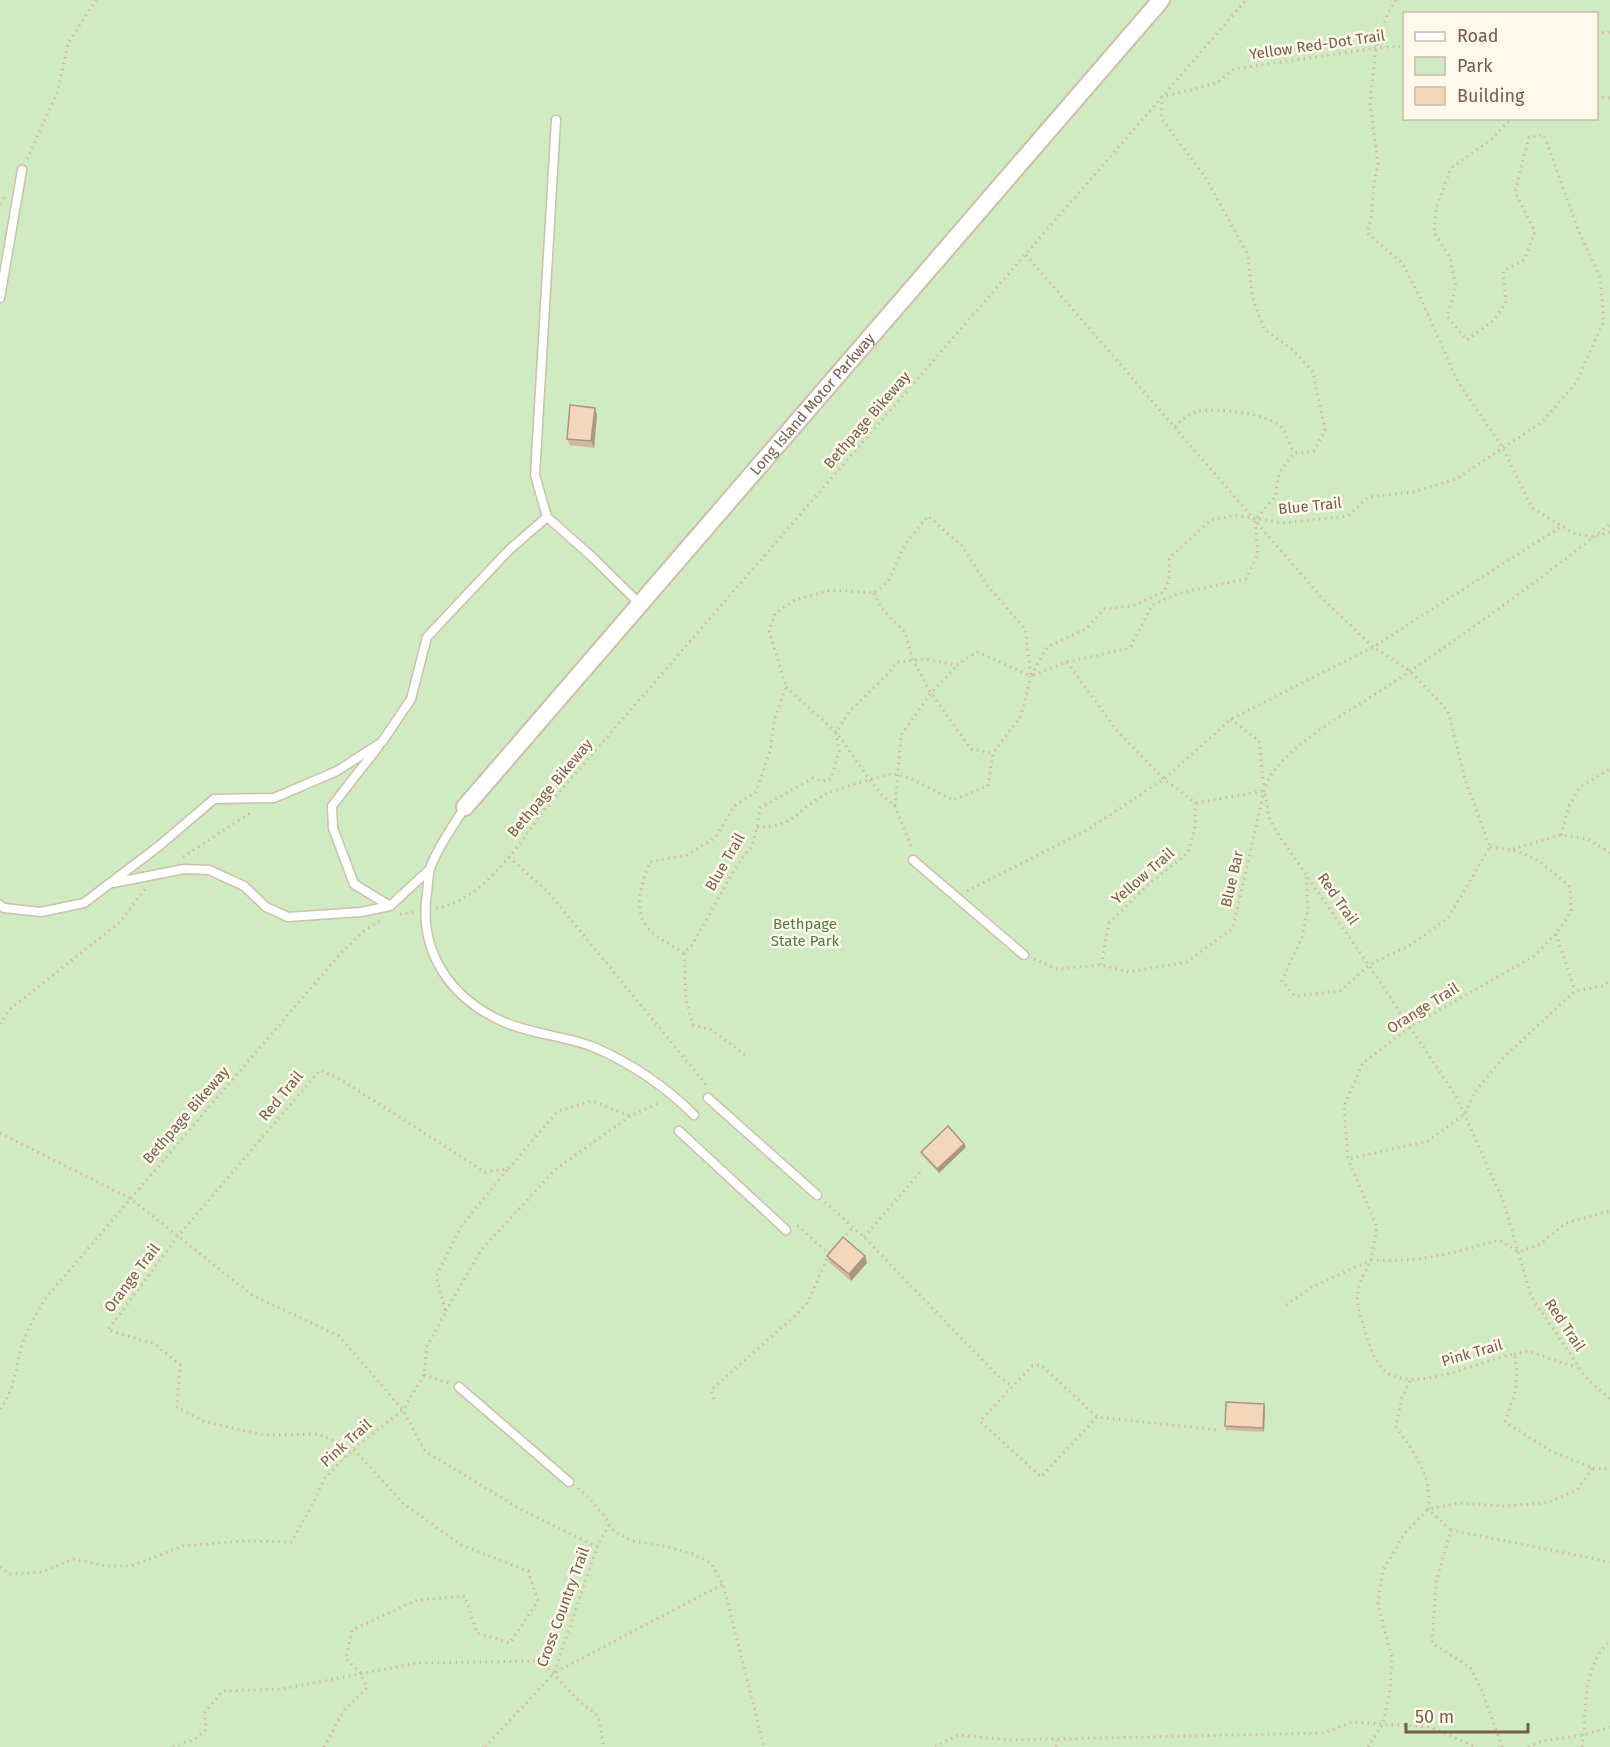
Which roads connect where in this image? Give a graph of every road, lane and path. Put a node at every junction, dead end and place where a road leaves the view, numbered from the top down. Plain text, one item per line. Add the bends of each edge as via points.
1 (96, 0) edge
2 (1161, 0) edge
3 (1246, 0) edge
4 (1396, 0) edge
5 (1403, 46) edge
6 (1376, 48) junction
7 (1162, 98) junction
8 (556, 120) dead end
9 (1509, 120) edge
10 (22, 170) joint
11 (1026, 255) junction
12 (0, 298) edge
13 (1175, 427) junction
14 (1503, 448) junction
15 (1294, 453) junction
16 (547, 517) junction
17 (1255, 520) junction
18 (1610, 524) edge
19 (1562, 526) junction
20 (1610, 532) edge
21 (1593, 537) junction
22 (874, 593) junction
23 (640, 604) junction
24 (1373, 647) junction
25 (913, 660) junction
26 (1067, 662) junction
27 (957, 665) junction
28 (1410, 671) junction
29 (1032, 676) junction
30 (786, 687) junction
31 (931, 693) junction
32 (1231, 719) junction
33 (836, 732) junction
34 (382, 742) junction
35 (993, 753) junction
36 (1610, 769) edge
37 (899, 776) junction
38 (1164, 779) junction
39 (870, 780) junction
40 (1264, 791) junction
41 (273, 798) junction
42 (1196, 803) junction
43 (895, 806) junction
44 (465, 807) joint
45 (758, 826) junction
46 (1561, 835) junction
47 (1490, 847) junction
48 (1513, 849) junction
49 (1610, 853) edge
50 (913, 856) joint
51 (509, 857) junction
52 (430, 869) junction
53 (1306, 874) junction
54 (156, 875) junction
55 (110, 884) junction
56 (956, 897) junction
57 (0, 904) edge
58 (390, 906) junction
59 (424, 910) junction
60 (397, 915) dead end
61 (382, 921) dead end
62 (1556, 934) junction
63 (684, 953) junction
64 (1024, 955) joint
65 (1101, 965) junction
66 (1369, 965) junction
67 (1610, 981) edge
68 (1575, 991) junction
69 (0, 1024) edge
70 (1410, 1027) junction
71 (745, 1055) dead end
72 (710, 1095) joint
73 (673, 1096) junction
74 (1465, 1114) junction
75 (694, 1115) dead end
76 (630, 1116) junction
77 (679, 1131) dead end
78 (0, 1134) edge
79 (1348, 1159) junction
80 (508, 1169) junction
81 (923, 1169) dead end
82 (817, 1195) joint
83 (131, 1199) junction
84 (1610, 1211) edge
85 (794, 1221) dead end
86 (853, 1228) junction
87 (786, 1230) dead end
88 (178, 1236) junction
89 (864, 1238) junction
90 (1519, 1252) junction
91 (829, 1254) junction
92 (1371, 1260) junction
93 (1286, 1305) dead end
94 (446, 1312) junction
95 (1514, 1354) junction
96 (1580, 1368) junction
97 (424, 1375) junction
98 (1410, 1381) junction
99 (1012, 1386) junction
100 (459, 1387) joint
101 (714, 1399) dead end
102 (1610, 1399) edge
103 (0, 1409) edge
104 (403, 1410) junction
105 (1097, 1417) junction
106 (1219, 1430) dead end
107 (353, 1449) junction
108 (1593, 1468) junction
109 (1610, 1469) edge
110 (569, 1482) joint
111 (1428, 1509) junction
112 (609, 1524) junction
113 (1451, 1530) junction
114 (597, 1547) junction
115 (1610, 1562) edge
116 (0, 1567) edge
117 (723, 1584) junction
118 (1610, 1641) edge
119 (360, 1672) junction
120 (555, 1672) junction
121 (1383, 1724) junction
122 (1610, 1727) edge
123 (1584, 1735) junction
124 (1057, 1740) junction
125 (173, 1747) edge
126 (324, 1747) edge
127 (485, 1747) edge
128 (604, 1747) edge
129 (764, 1747) edge
130 (935, 1747) edge
131 (1056, 1747) edge
132 (1368, 1747) edge
133 (1476, 1747) edge
134 (1502, 1747) edge
135 (1528, 1747) edge
136 (1582, 1747) edge

1 - 10 path via 68,43 58,91
2 - 23 street, Long Island Motor Parkway
3 - 7 path, Bethpage Bikeway
4 - 6 path
5 - 6 path, Yellow Red-Dot Trail
6 - 7 path, Yellow Red-Dot Trail via 1234,69 1217,83
6 - 14 path via 1370,104 1378,163 1367,233 1402,263 1458,382
7 - 11 path, Bethpage Bikeway
7 - 15 path via 1161,118 1205,177 1248,255 1252,296 1264,329 1294,351 1313,372 1325,430 1314,451
8 - 16 lane via 535,475
9 - 14 path, Blue Trail via 1493,138 1451,168 1436,209 1434,233 1450,257 1456,287 1447,316 1467,340 1493,321 1506,303 1503,271 1524,260 1535,232 1515,192 1522,159 1529,137 1544,135 1599,277 1604,321 1576,382 1542,422
10 - 12 lane
11 - 13 path
11 - 51 path, Bethpage Bikeway via 543,812
13 - 15 path via 1196,411 1224,409 1254,415 1280,426
13 - 17 path
14 - 17 path, Blue Trail via 1456,479 1413,492 1368,497 1348,516 1283,523
14 - 19 path via 1532,508
15 - 17 path via 1279,473 1275,497
16 - 23 lane
16 - 34 lane via 508,550 427,637 411,699
17 - 24 path via 1321,597
17 - 26 path via 1258,554 1246,579 1180,593 1152,605 1130,648
17 - 29 path, Blue Trail via 1234,515 1211,520 1169,558 1169,579 1164,592 1132,606 1104,609 1086,629 1047,647
18 - 21 path
19 - 21 path
19 - 24 path
20 - 21 path
21 - 28 path
22 - 25 path via 881,608 904,632
22 - 29 path via 888,582 904,546 928,516 962,546 987,585 1025,629
22 - 30 path via 831,590 795,600 775,614 769,631
23 - 44 street, Long Island Motor Parkway
24 - 28 path
24 - 32 path
25 - 27 path
25 - 31 path
25 - 33 path via 897,662 850,711
26 - 29 path
26 - 38 path via 1118,732
27 - 29 path via 977,652
27 - 31 path
28 - 40 path via 1319,731 1283,760 1268,778
28 - 47 path via 1448,711 1465,779
29 - 35 path via 1021,716
30 - 33 path
30 - 63 path via 756,792 734,806 716,837 687,855 650,862 642,882 640,915 644,922
31 - 35 path via 971,749
31 - 37 path via 902,735
32 - 38 path
32 - 40 path via 1258,741
33 - 39 path
33 - 45 path, Blue Trail via 839,752 831,779 813,778 760,808
34 - 41 lane via 337,771
34 - 58 lane via 332,806 333,828 354,884
35 - 37 path via 988,786 953,800
36 - 46 path via 1580,787 1569,806
37 - 39 path
37 - 43 path
38 - 42 path
38 - 56 path via 1087,830
39 - 43 path
39 - 45 path via 823,795 787,823
40 - 42 path
40 - 53 path, Red Trail via 1270,820
40 - 65 path, Blue Bar via 1233,928 1187,962 1129,972
41 - 54 path
41 - 55 lane via 214,799
42 - 65 path, Yellow Trail via 1188,853 1109,923
43 - 50 path
44 - 52 lane
45 - 63 path, Blue Trail via 752,846
46 - 48 path
46 - 49 path via 1588,839
47 - 48 path
47 - 66 path via 1448,918 1410,945
48 - 62 path, Orange Trail via 1537,859 1570,887 1570,912
50 - 56 lane
51 - 59 path, Bethpage Bikeway via 475,891 444,907
51 - 72 path, Bethpage Bikeway via 548,892
52 - 58 lane
52 - 59 lane
53 - 66 path, Red Trail
53 - 66 path via 1308,908 1302,937 1282,981 1295,996 1340,991
54 - 55 lane
54 - 58 lane via 184,869 209,870 244,886 266,907 288,917
54 - 69 path via 120,922 9,1010
55 - 57 lane via 84,903 41,912 4,908
56 - 64 lane
59 - 60 path, Bethpage Bikeway
59 - 73 lane via 430,947 446,979 473,1006 505,1023 595,1047
61 - 83 path, Bethpage Bikeway via 365,930 340,954
62 - 68 path
62 - 70 path, Orange Trail via 1534,956
63 - 71 path via 686,1000 693,1025 712,1030
64 - 65 path, Blue Bar via 1057,969
66 - 70 path, Red Trail
67 - 68 path
68 - 74 path via 1503,1058 1474,1093
70 - 74 path, Red Trail
70 - 79 path, Orange Trail via 1363,1063 1344,1106
72 - 82 lane
73 - 75 lane
73 - 76 path, Pink Trail
74 - 79 path via 1428,1141
74 - 90 path, Red Trail via 1504,1203
76 - 80 path via 592,1101 558,1111
76 - 94 path, Pink Trail via 548,1177 480,1250
77 - 87 lane
78 - 83 path
79 - 92 path, Orange Trail via 1377,1227
80 - 88 path, Red Trail via 485,1172 320,1070
80 - 94 path via 462,1225 436,1276
81 - 89 path
82 - 86 path
83 - 88 path
83 - 103 path, Bethpage Bikeway via 44,1300 23,1342 14,1382
84 - 90 path via 1566,1223 1540,1244
85 - 91 path
86 - 89 path
86 - 91 path
88 - 104 path via 252,1295 339,1336
88 - 107 path, Orange Trail via 108,1329 155,1344 180,1365 177,1407 203,1421 263,1435 318,1434
89 - 99 path
90 - 92 path via 1499,1240 1438,1257 1399,1262
90 - 96 path, Red Trail via 1531,1296
91 - 101 path via 808,1302 711,1390
92 - 93 path via 1312,1287
92 - 98 path via 1356,1297 1369,1344 1385,1371
94 - 97 path, Pink Trail via 427,1346
95 - 96 path via 1528,1351
95 - 98 path, Pink Trail via 1464,1371
95 - 108 path, Pink Trail via 1518,1376 1505,1422 1551,1451
96 - 102 path, Red Trail
97 - 100 path
97 - 104 path, Pink Trail
98 - 111 path via 1396,1427 1421,1464 1430,1495
99 - 105 path via 1032,1366 1041,1365
99 - 105 path via 980,1421 1041,1478
100 - 110 lane
104 - 107 path, Pink Trail
104 - 114 path via 425,1451 520,1509
105 - 106 path
107 - 116 path, Pink Trail via 325,1478 291,1542 183,1546 132,1566 106,1566 73,1559 42,1572 10,1574
107 - 119 path, Orange Trail via 404,1504 461,1545 528,1571 538,1601 510,1643 477,1634 465,1596 417,1600 352,1630 346,1659
108 - 109 path
108 - 111 path via 1576,1490 1546,1503 1459,1503
110 - 112 path via 588,1497
111 - 113 path
111 - 121 path via 1405,1533 1383,1570 1378,1604 1392,1658
112 - 114 path, Cross Country Trail
112 - 117 path via 614,1532 632,1541 664,1546 711,1563
113 - 115 path
113 - 134 path via 1436,1581 1432,1644 1470,1667
114 - 120 path, Cross Country Trail
117 - 120 path
117 - 129 path
118 - 123 path via 1601,1649 1586,1689
119 - 120 path via 417,1663 541,1661
119 - 125 path via 282,1689 223,1691 205,1712 206,1729 195,1739
119 - 126 path via 367,1688 344,1710
120 - 127 path, Cross Country Trail
120 - 128 path via 580,1702 598,1716
121 - 124 path via 1352,1722 1324,1733
121 - 132 path
121 - 133 path via 1430,1727
122 - 123 path
123 - 135 path
123 - 136 path
124 - 130 path via 958,1735
124 - 131 path

